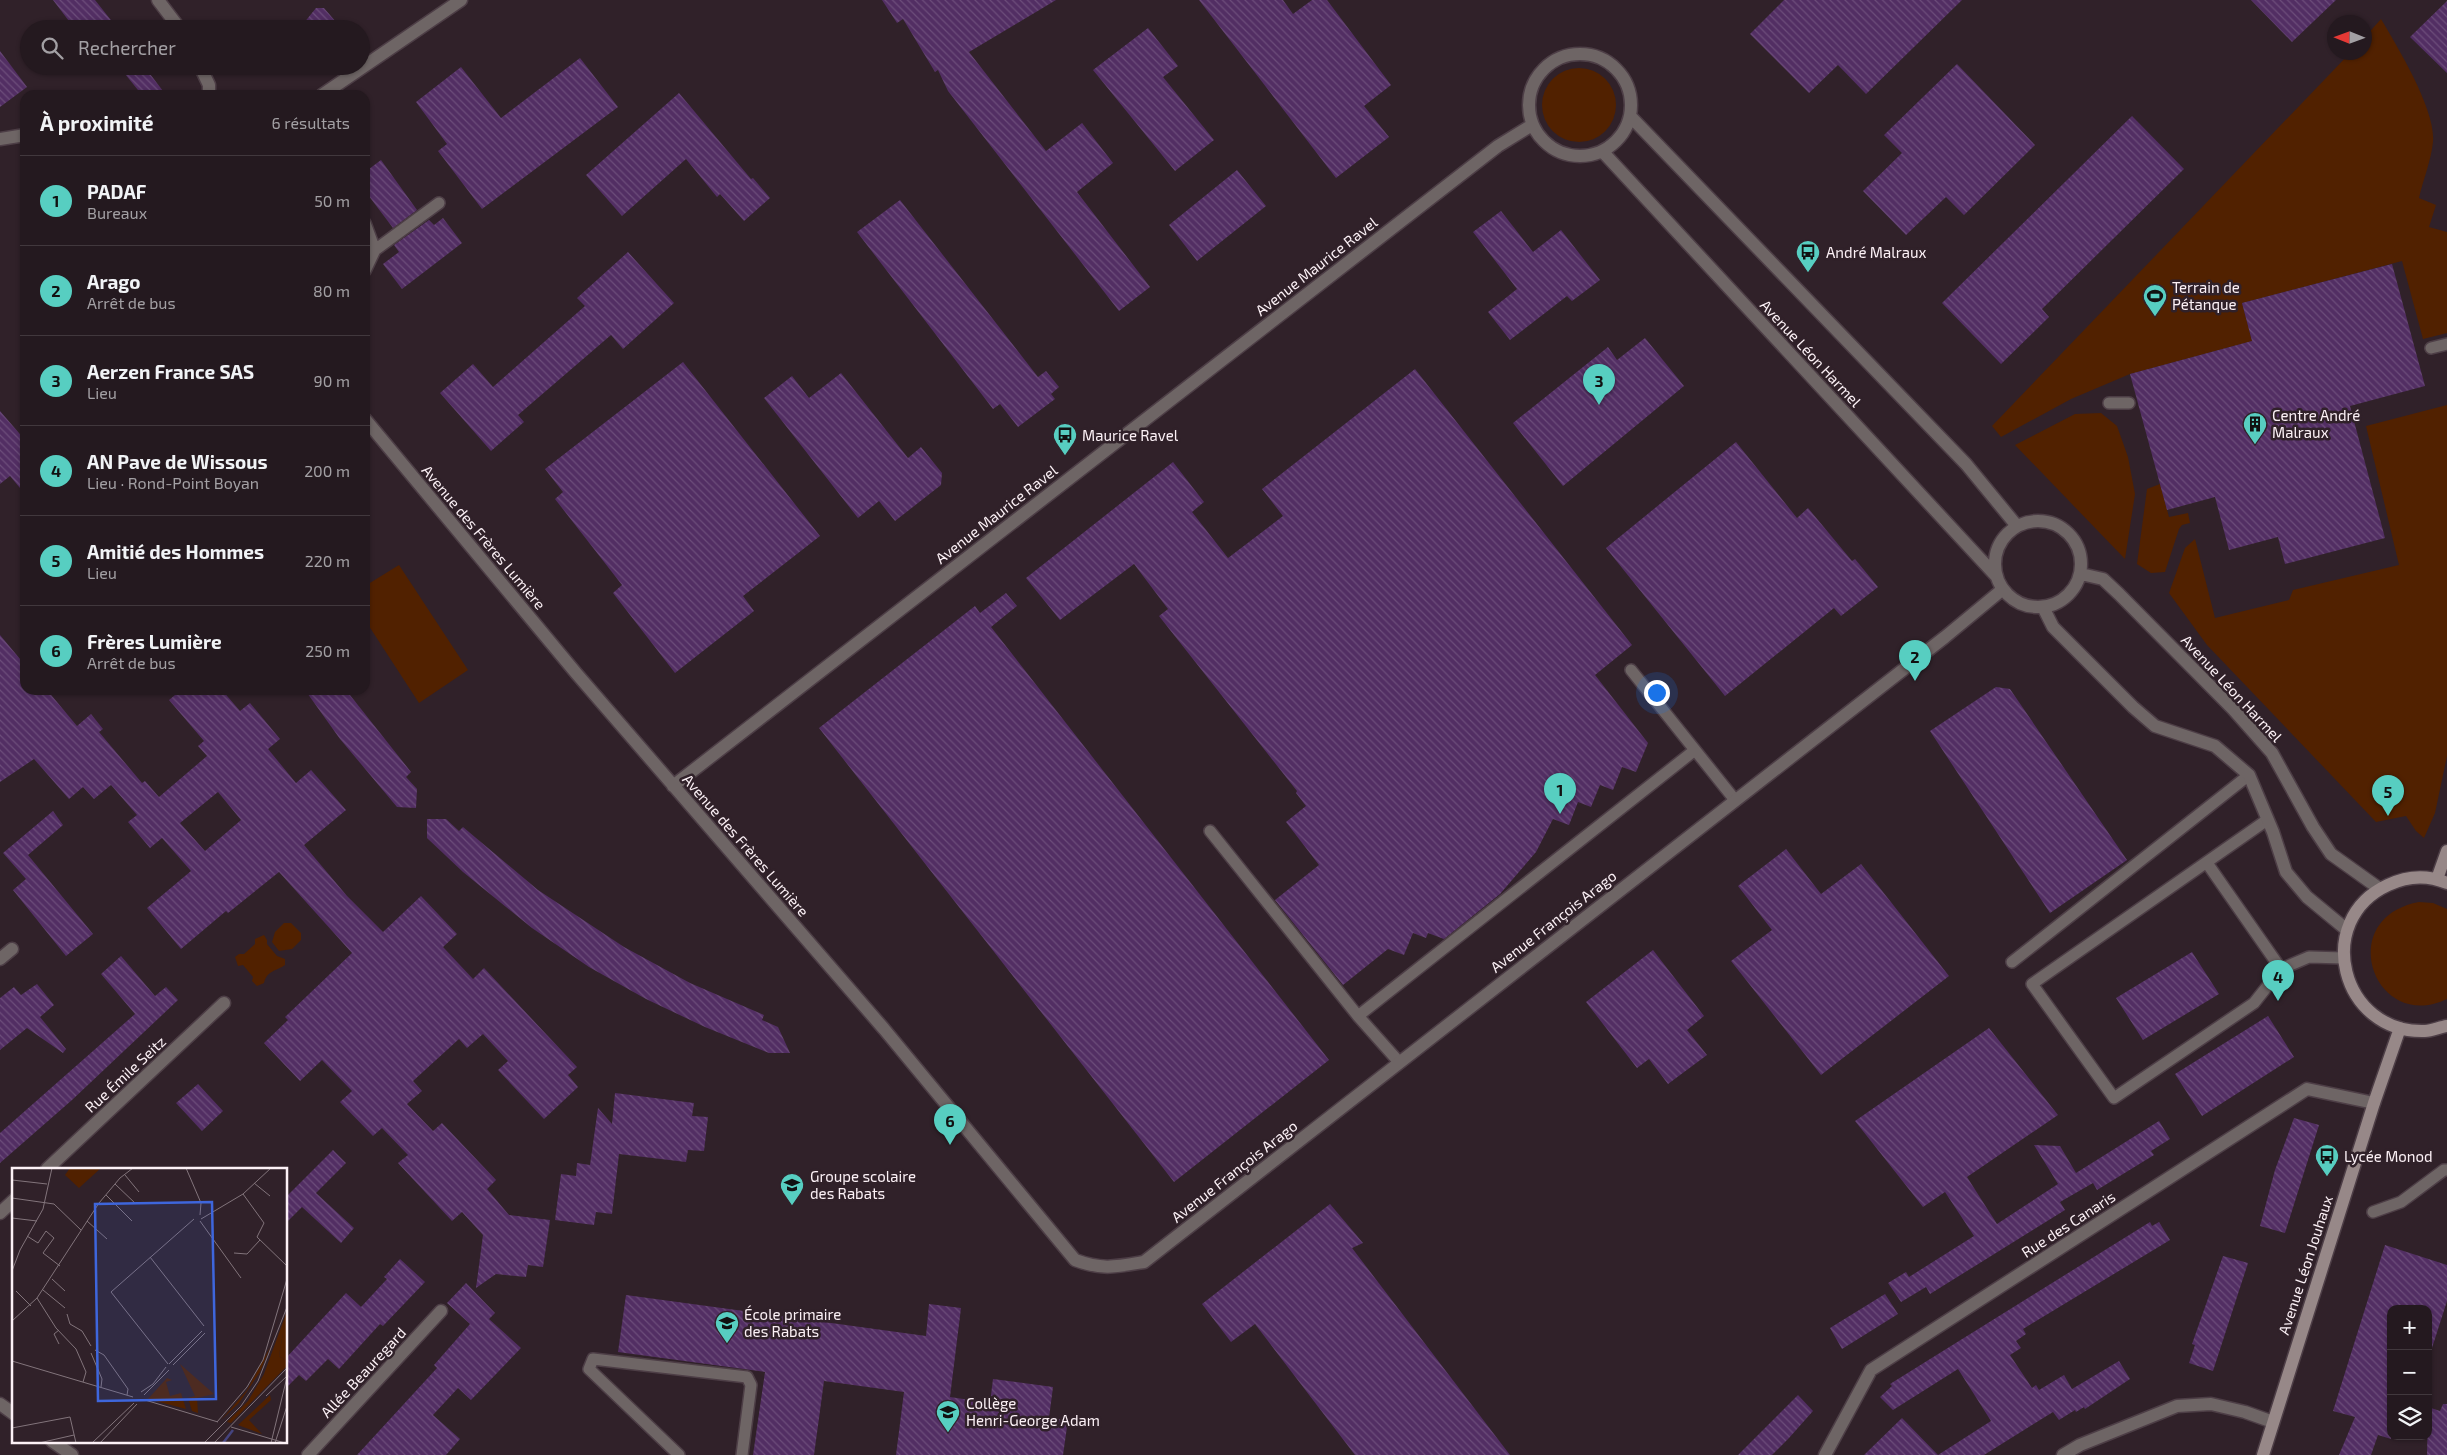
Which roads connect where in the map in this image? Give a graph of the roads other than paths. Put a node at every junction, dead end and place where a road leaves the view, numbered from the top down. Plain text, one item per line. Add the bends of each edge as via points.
1 (158, 0) edge
2 (461, 0) edge
3 (173, 20) edge
4 (370, 62) edge
5 (204, 75) edge
6 (351, 75) edge
7 (210, 90) edge
8 (329, 90) edge
9 (1630, 116) junction
10 (1532, 125) junction
11 (20, 136) edge
12 (0, 139) edge
13 (1602, 151) junction
14 (439, 204) dead end
15 (370, 236) edge
16 (375, 250) junction
17 (370, 260) edge
18 (2447, 344) edge
19 (2431, 348) dead end
20 (2129, 403) dead end
21 (2109, 404) dead end
22 (370, 425) edge
23 (2017, 526) junction
24 (2080, 574) junction
25 (1997, 577) junction
26 (2003, 589) junction
27 (2043, 607) junction
28 (1631, 670) dead end
29 (1695, 750) junction
30 (2249, 775) junction
31 (673, 786) junction
32 (1735, 800) junction
33 (2268, 820) junction
34 (1210, 831) dead end
35 (2447, 851) edge
36 (2207, 863) junction
37 (2442, 881) edge
38 (2380, 889) junction
39 (2347, 930) junction
40 (12, 949) dead end
41 (2343, 958) junction
42 (0, 959) edge
43 (2012, 962) dead end
44 (2281, 969) junction
45 (224, 1002) dead end
46 (1358, 1016) junction
47 (2447, 1026) edge
48 (2400, 1028) junction
49 (1399, 1062) junction
50 (2374, 1103) junction
51 (48, 1168) edge
52 (2447, 1170) edge
53 (12, 1202) edge
54 (2373, 1212) dead end
55 (0, 1213) edge
56 (1117, 1267) joint
57 (441, 1311) dead end
58 (0, 1404) edge
59 (12, 1413) edge
60 (2273, 1422) junction
61 (53, 1442) edge
62 (72, 1455) edge
63 (308, 1455) edge
64 (679, 1455) edge
65 (742, 1455) edge
66 (1825, 1455) edge
67 (2063, 1455) edge
68 (2263, 1455) edge

1 - 3 street
2 - 4 street
5 - 7 street
6 - 8 street
9 - 10 street via 1631,99 1626,82 1615,68 1601,58 1584,54 1566,55 1550,63 1538,75 1530,91 1528,108
9 - 13 street via 1615,143
9 - 23 street via 1966,464
10 - 13 street via 1541,140 1570,156
10 - 31 street, Avenue Maurice Ravel via 1490,152
11 - 12 street
13 - 25 street, Avenue Léon Harmel
14 - 16 lane
15 - 16 lane
16 - 17 lane
18 - 19 lane
20 - 21 lane
22 - 31 street, Avenue des Frères Lumière
23 - 24 street via 2031,521 2050,522 2064,529 2079,552
23 - 25 street via 1998,547
24 - 27 street via 2070,593
24 - 38 street, Avenue Léon Harmel via 2103,580 2119,594 2233,709 2272,753 2331,854
25 - 26 street
26 - 27 street via 2027,606
26 - 32 street, Avenue François Arago
27 - 30 street via 2053,627 2155,726 2215,746
28 - 29 lane
29 - 32 lane
29 - 46 lane
30 - 33 street
30 - 43 lane
31 - 56 street, Avenue des Frères Lumière via 884,1028 1074,1260 1094,1267
32 - 49 street, Avenue François Arago
33 - 36 lane
33 - 39 street via 2286,872 2307,897
34 - 46 lane
35 - 37 street
36 - 44 lane
36 - 44 lane via 2032,984 2114,1098 2254,1003
37 - 38 street via 2418,877 2398,880
38 - 39 street via 2360,906
39 - 41 street
40 - 42 street
41 - 44 lane via 2309,957
41 - 48 street via 2348,982 2360,1002 2378,1019
45 - 51 street, Rue Émile Seitz
46 - 49 lane
47 - 48 street via 2426,1031
48 - 50 street, Avenue Léon Jouhaux
49 - 56 street, Avenue François Arago via 1144,1262
50 - 60 street, Avenue Léon Jouhaux
50 - 66 street, Rue des Canaris via 2307,1089 2282,1105 1871,1370
52 - 54 lane via 2401,1202
53 - 55 street
57 - 63 street, Allée Beauregard
58 - 59 street
60 - 67 street via 2211,1404 2177,1406
60 - 68 street, Avenue Léon Jouhaux
61 - 62 street
64 - 65 lane via 589,1369 593,1359 747,1377 751,1385

